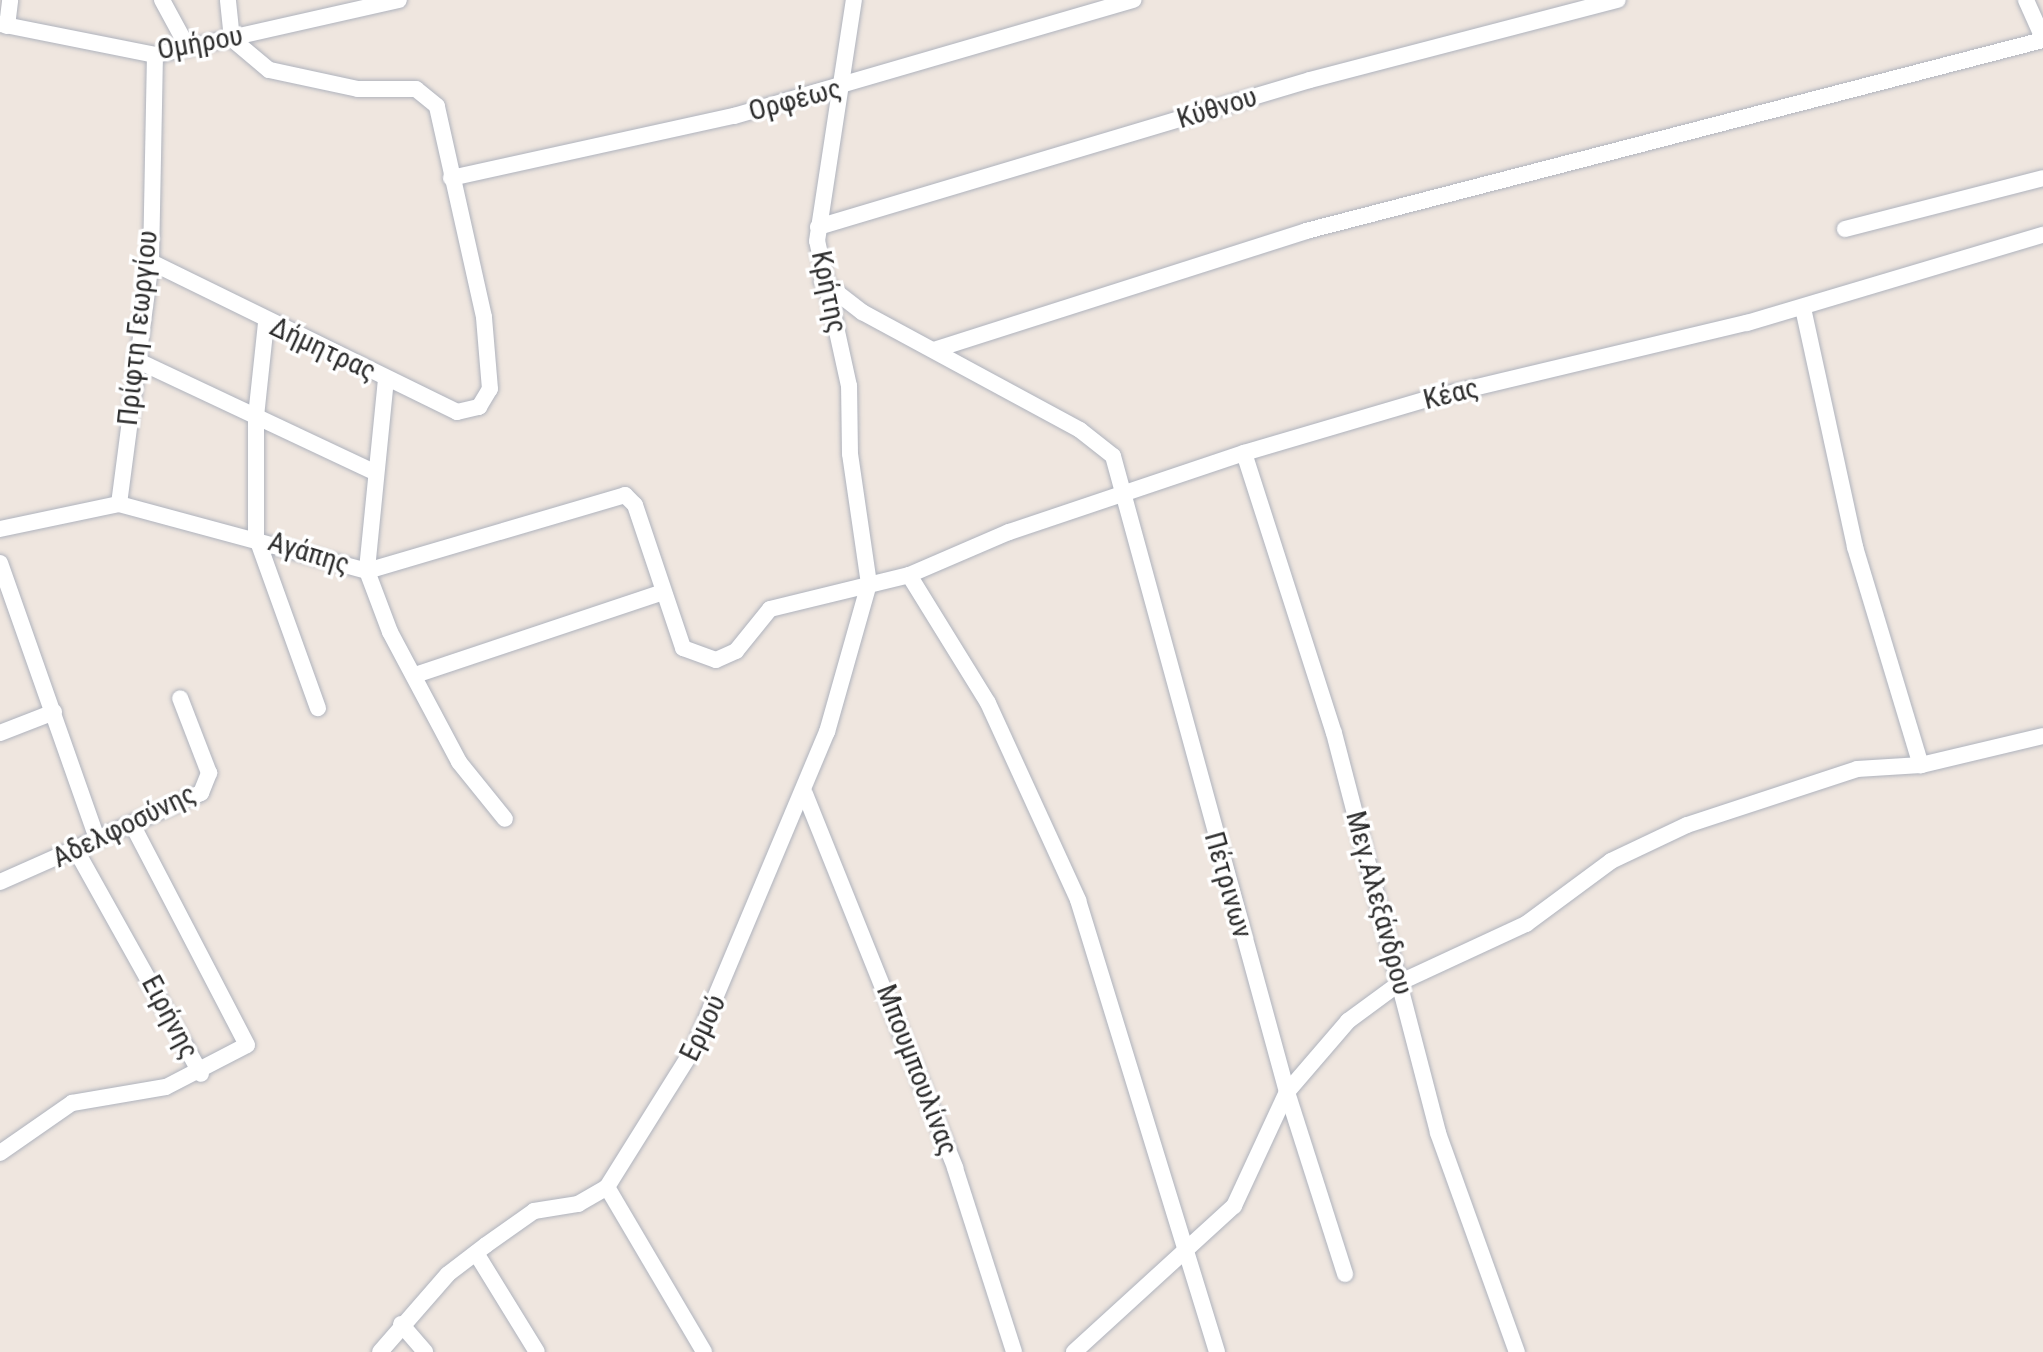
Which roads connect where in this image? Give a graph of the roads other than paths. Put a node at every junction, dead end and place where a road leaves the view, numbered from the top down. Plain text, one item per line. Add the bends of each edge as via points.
1 (10, 0) edge
2 (162, 0) edge
3 (228, 0) edge
4 (399, 0) edge
5 (854, 0) edge
6 (1134, 0) edge
7 (1618, 0) edge
8 (2026, 0) edge
9 (3, 25) edge
10 (232, 39) junction
11 (2043, 39) edge
12 (187, 46) junction
13 (155, 55) junction
14 (836, 89) junction
15 (451, 178) junction
16 (2043, 178) edge
17 (818, 227) junction
18 (1845, 229) dead end
19 (2043, 235) edge
20 (151, 262) junction
21 (822, 281) junction
22 (1803, 308) junction
23 (266, 323) junction
24 (934, 350) junction
25 (136, 360) junction
26 (386, 379) junction
27 (256, 417) junction
28 (1244, 453) junction
29 (374, 472) junction
30 (1124, 493) junction
31 (612, 497) joint
32 (119, 504) junction
33 (0, 529) edge
34 (256, 536) junction
35 (0, 563) edge
36 (367, 571) junction
37 (909, 575) junction
38 (869, 584) junction
39 (660, 593) junction
40 (6, 606) edge
41 (418, 674) junction
42 (180, 698) dead end
43 (318, 708) dead end
44 (54, 712) junction
45 (0, 733) edge
46 (2043, 736) edge
47 (1921, 765) junction
48 (805, 794) junction
49 (505, 819) dead end
50 (132, 824) junction
51 (97, 839) junction
52 (77, 852) junction
53 (0, 882) edge
54 (1401, 982) junction
55 (201, 1074) junction
56 (1287, 1092) junction
57 (0, 1153) edge
58 (607, 1187) junction
59 (476, 1253) junction
60 (1183, 1254) junction
61 (1345, 1274) dead end
62 (401, 1324) junction
63 (380, 1352) edge
64 (425, 1352) edge
65 (537, 1352) edge
66 (704, 1352) edge
67 (1014, 1352) edge
68 (1074, 1352) edge
69 (1217, 1352) edge
70 (1517, 1352) edge

1 - 9 street
2 - 12 street
3 - 10 street
4 - 10 street, Ομήρου
5 - 14 street, Κρήτης
6 - 14 street, Ορφέως
7 - 17 street, Κύθνου via 1310,80
8 - 11 street
9 - 13 street, Ομήρου
10 - 12 street, Ομήρου
10 - 15 street via 269,70 358,89 416,89 437,106
11 - 24 street via 1306,231
12 - 13 street, Ομήρου
13 - 20 street, Πρίφτη Γεωργίου
14 - 15 street, Ορφέως
14 - 17 street, Κρήτης
15 - 26 street, Δήμητρας via 484,317 490,389 479,407 457,412
16 - 18 street
17 - 21 street, Κρήτης
19 - 22 street, Κέας
20 - 23 street, Δήμητρας
20 - 25 street, Πρίφτη Γεωργίου
21 - 24 street, Πέτρινων via 862,312
21 - 38 street, Κρήτης via 849,386 850,454
22 - 28 street, Κέας via 1431,398
22 - 47 street via 1855,547
23 - 26 street, Δήμητρας
23 - 27 street
24 - 30 street, Πέτρινων via 1101,444 1122,474
25 - 27 street
25 - 32 street, Πρίφτη Γεωργίου
26 - 29 street
27 - 29 street
27 - 34 street
28 - 30 street, Κέας
28 - 54 street, Μεγ.Αλεξάνδρου via 1334,733
29 - 36 street
30 - 37 street, Κέας
30 - 56 street, Πέτρινων
31 - 36 street, Αγάπης
31 - 39 street, Κέας via 630,497 635,505
32 - 33 street, Αγάπης
32 - 34 street, Αγάπης
34 - 36 street, Αγάπης
34 - 43 street
35 - 40 street
36 - 41 street via 390,632
37 - 38 street, Κέας
37 - 60 street via 988,703 1078,900 1115,1003
38 - 39 street, Κέας via 770,609 736,651 716,660 683,648
38 - 48 street, Ερμού via 853,657
39 - 41 street
40 - 44 street
41 - 49 street via 459,762
42 - 50 street, Αδελφοσύνης via 209,780 193,798
44 - 45 street
44 - 51 street
46 - 47 street
47 - 54 street via 1857,769 1687,825 1611,861 1526,924
48 - 58 street, Ερμού via 694,1048
48 - 67 street, Μπουμπουλίνας via 955,1168
50 - 51 street, Αδελφοσύνης
50 - 55 street via 243,1030 244,1050
51 - 52 street, Αδελφοσύνης
52 - 53 street, Αδελφοσύνης
52 - 55 street, Ειρήνης
54 - 56 street via 1348,1021
54 - 70 street, Μεγ.Αλεξάνδρου via 1438,1133
55 - 57 street, Ειρήνης via 72,1103
56 - 60 street via 1234,1206
56 - 61 street, Πέτρινων
58 - 59 street via 578,1204 534,1211
58 - 66 street
59 - 62 street
59 - 65 street
60 - 68 street
60 - 69 street
62 - 63 street
62 - 64 street

